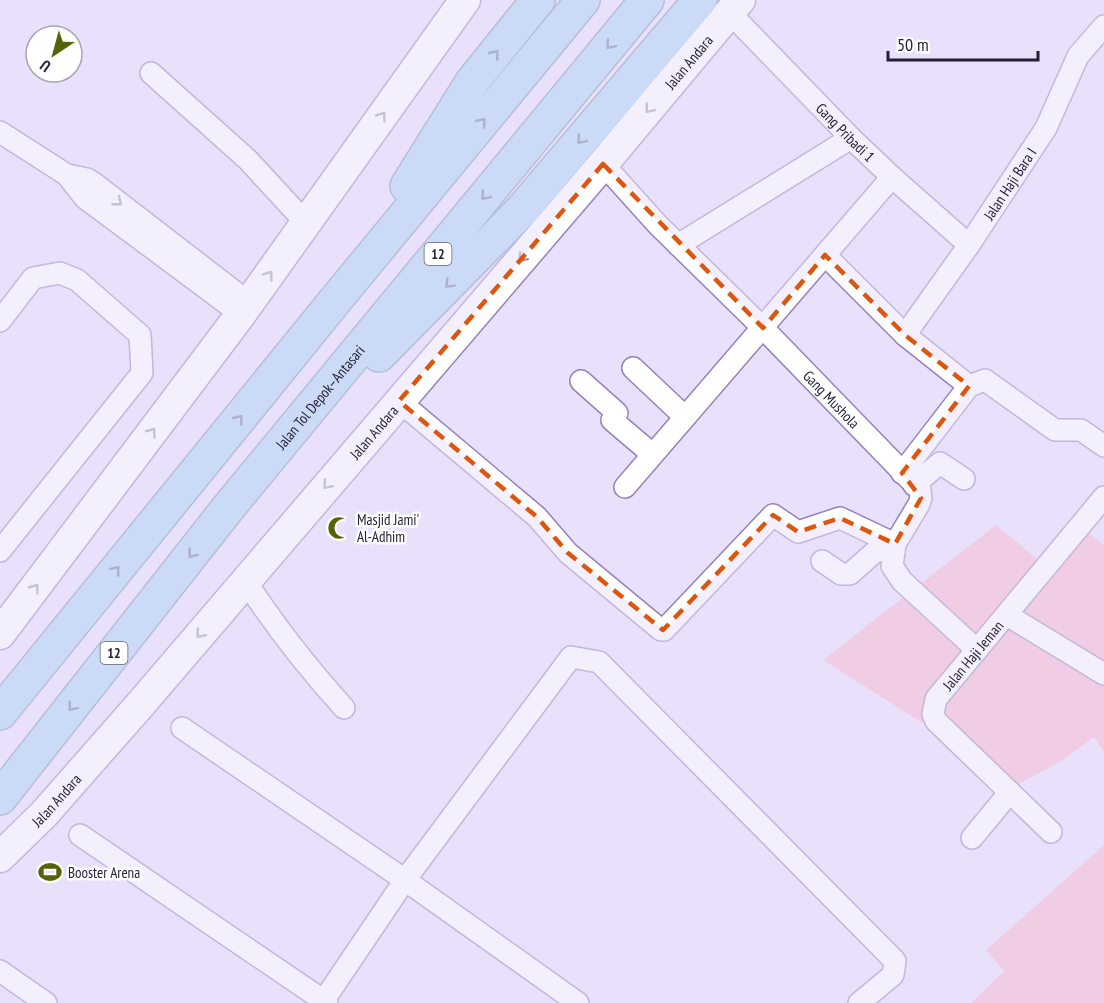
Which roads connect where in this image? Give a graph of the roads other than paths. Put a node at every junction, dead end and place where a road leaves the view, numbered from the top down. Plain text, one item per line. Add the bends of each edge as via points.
1 (465, 0) edge
2 (538, 0) edge
3 (583, 0) edge
4 (647, 0) edge
5 (700, 0) edge
6 (735, 7) edge
7 (1104, 26) edge
8 (150, 73) dead end
9 (0, 132) edge
10 (851, 138) junction
11 (603, 164) junction
12 (892, 177) junction
13 (307, 224) junction
14 (678, 245) junction
15 (969, 245) junction
16 (825, 255) junction
17 (338, 297) junction
18 (245, 308) junction
19 (0, 321) edge
20 (763, 328) junction
21 (905, 335) junction
22 (633, 368) dead end
23 (581, 381) dead end
24 (969, 386) junction
25 (399, 401) junction
26 (685, 417) junction
27 (1104, 446) edge
28 (652, 454) junction
29 (908, 479) junction
30 (964, 479) dead end
31 (625, 488) dead end
32 (1104, 497) edge
33 (228, 507) junction
34 (894, 548) junction
35 (0, 551) edge
36 (822, 561) dead end
37 (245, 580) junction
38 (1007, 615) junction
39 (0, 634) edge
40 (977, 650) junction
41 (1104, 674) edge
42 (344, 708) dead end
43 (0, 713) edge
44 (182, 728) dead end
45 (1010, 792) junction
46 (0, 798) edge
47 (1051, 832) dead end
48 (80, 836) dead end
49 (972, 838) dead end
50 (0, 857) edge
51 (405, 880) junction
52 (0, 971) edge
53 (324, 1002) edge
54 (46, 1003) edge
55 (578, 1003) edge
56 (859, 1003) edge

13 -> 1 street
17 -> 2 highway via 472,82
17 -> 3 highway
4 -> 33 highway, Jalan Tol Depok–Antasari / 12
5 -> 33 highway via 520,211
6 - 10 street, Gang Pribadi 1
6 -> 11 street, Jalan Andara
7 - 15 street, Jalan Haji Bara I via 1078,56 1046,128
8 - 13 street via 248,160
9 - 18 street via 67,175 85,198
10 - 12 street, Gang Pribadi 1
10 - 14 street
11 - 14 street, Gang Mushola
11 -> 25 street, Jalan Andara
12 - 15 street, Gang Pribadi 1
12 - 16 street
18 -> 13 street
14 - 20 street, Gang Mushola
15 - 21 street, Jalan Haji Bara I
16 - 20 street
16 - 21 street
43 -> 17 highway
39 -> 18 street
19 - 35 street via 33,278 60,273 77,280 140,335 142,373
20 - 26 street
20 - 29 street, Gang Mushola
21 - 24 street
22 - 26 street
23 - 28 street via 617,413 612,420
24 - 27 street via 985,380 1055,430 1081,430
24 - 29 street
25 - 34 street via 537,517 568,553 661,630 773,515 798,532 840,518
25 -> 37 street, Jalan Andara
26 - 28 street
28 - 31 street
29 - 30 street via 940,463
29 - 34 street via 920,490 921,498
32 - 38 street, Jalan Haji Jeman
33 -> 46 highway, Jalan Tol Depok–Antasari / 12
34 - 36 street via 877,550 850,574 841,574
34 - 40 street via 892,566 902,581
37 - 42 street via 272,622
37 -> 50 street, Jalan Andara via 44,814
38 - 40 street, Jalan Haji Jeman
38 - 41 street
40 - 45 street, Jalan Haji Jeman via 936,699 933,714
44 - 51 street
45 - 47 street, Jalan Haji Jeman
45 - 49 street
48 - 53 street
51 - 53 street
51 - 55 street
51 - 56 street via 571,657 598,662 895,961 893,975
52 - 54 street

